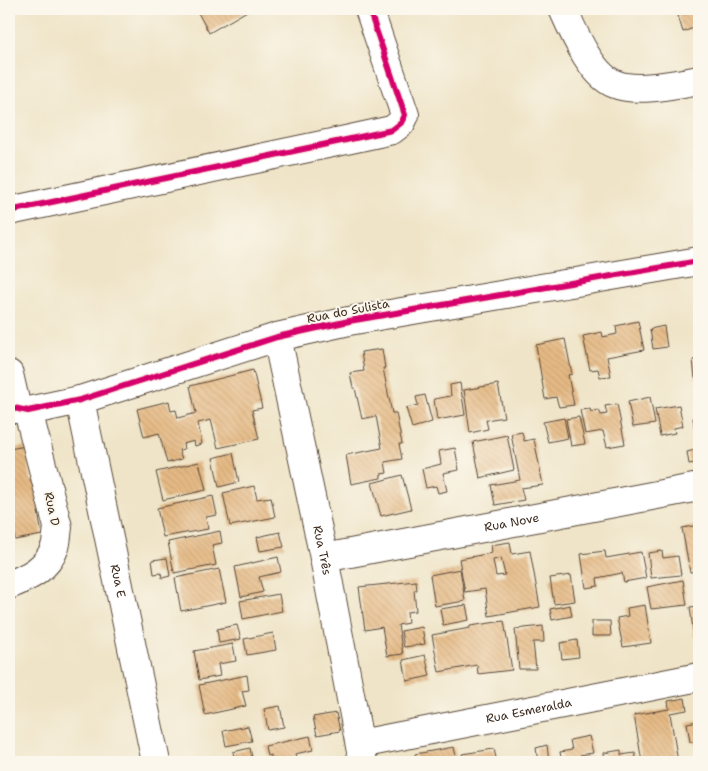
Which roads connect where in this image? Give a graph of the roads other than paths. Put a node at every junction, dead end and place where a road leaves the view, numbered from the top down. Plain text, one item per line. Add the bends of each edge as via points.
1 (370, 9) edge
2 (563, 9) edge
3 (699, 80) edge
4 (9, 210) edge
5 (699, 260) edge
6 (278, 337) junction
7 (9, 374) edge
8 (80, 400) junction
9 (18, 409) edge
10 (699, 487) edge
11 (324, 558) junction
12 (9, 585) edge
13 (699, 677) edge
14 (361, 753) edge
15 (156, 762) edge

1 - 4 street via 405,115 392,130
2 - 3 street via 599,73 615,84 660,88
5 - 6 street, Rua do Sulista via 348,321
6 - 8 street, Rua do Sulista
6 - 11 street, Rua Três
7 - 9 street, Rua D
8 - 9 street, Rua do Sulista
8 - 15 street, Rua E
9 - 12 street, Rua D via 58,527 55,546 39,570 29,578
10 - 11 street, Rua Nove
11 - 14 street, Rua Três
13 - 14 street, Rua Esmeralda

